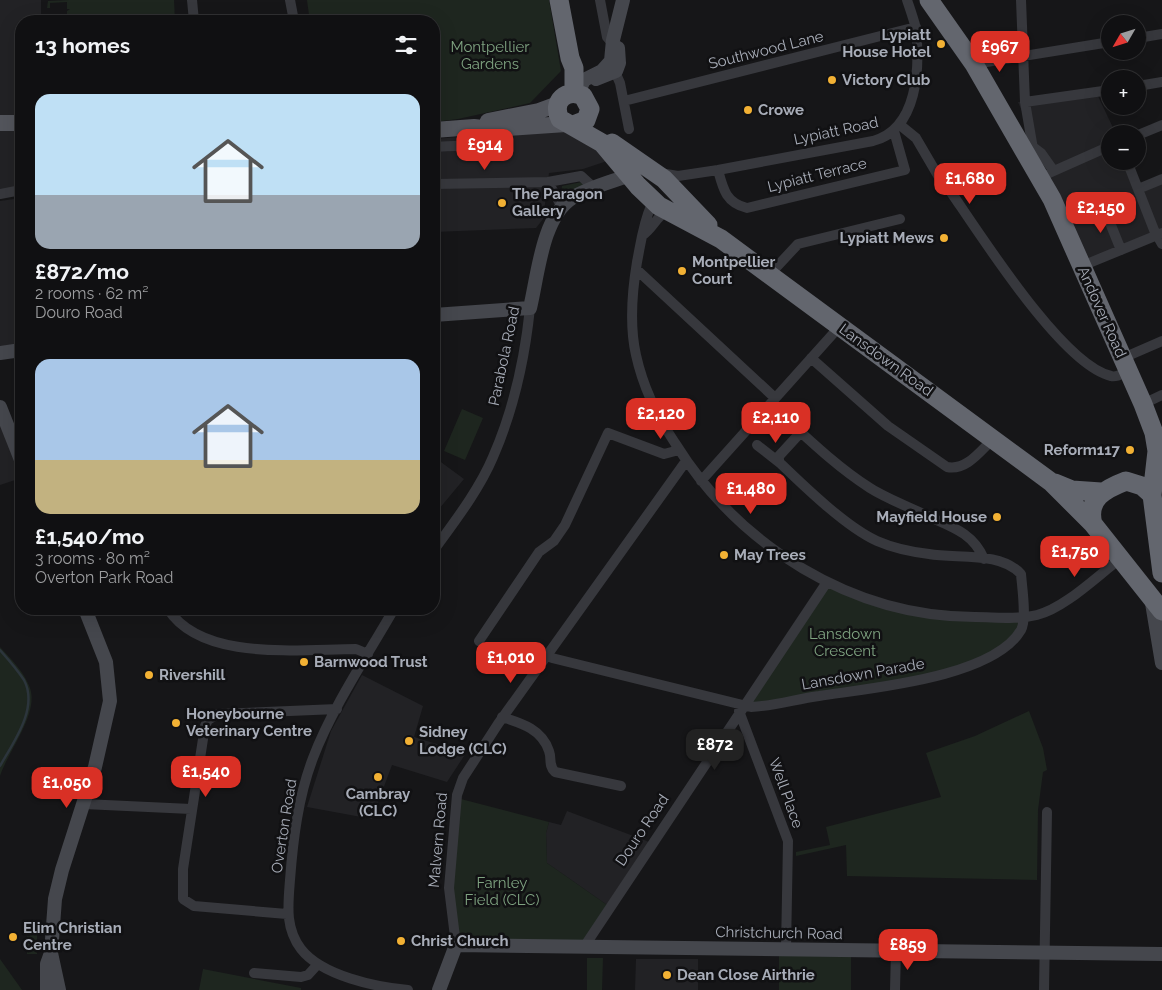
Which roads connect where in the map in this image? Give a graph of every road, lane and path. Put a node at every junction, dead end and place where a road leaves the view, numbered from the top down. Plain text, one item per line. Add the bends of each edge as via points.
1 (192, 0) edge
2 (290, 0) edge
3 (559, 0) edge
4 (600, 0) edge
5 (623, 0) edge
6 (907, 0) edge
7 (929, 0) edge
8 (1021, 0) edge
9 (193, 15) edge
10 (293, 15) edge
11 (916, 28) junction
12 (1162, 34) edge
13 (1146, 37) edge
14 (615, 41) junction
15 (1101, 44) edge
16 (1022, 57) junction
17 (974, 64) junction
18 (578, 67) junction
19 (612, 68) junction
20 (1162, 82) edge
21 (1146, 85) edge
22 (1101, 91) edge
23 (575, 99) junction
24 (624, 101) junction
25 (1025, 102) junction
26 (15, 122) edge
27 (0, 123) edge
28 (569, 124) junction
29 (1162, 125) edge
30 (474, 127) junction
31 (629, 128) dead end
32 (897, 128) junction
33 (491, 129) junction
34 (440, 130) edge
35 (1146, 132) edge
36 (1033, 146) junction
37 (440, 147) edge
38 (1101, 150) edge
39 (615, 157) junction
40 (650, 170) junction
41 (718, 170) junction
42 (1131, 170) edge
43 (1046, 174) junction
44 (1162, 179) edge
45 (548, 182) junction
46 (607, 183) junction
47 (440, 184) edge
48 (638, 185) junction
49 (678, 185) junction
50 (593, 188) junction
51 (1138, 189) junction
52 (15, 191) edge
53 (0, 194) edge
54 (562, 207) junction
55 (1104, 208) dead end
56 (669, 211) junction
57 (900, 219) dead end
58 (643, 235) junction
59 (1161, 237) edge
60 (721, 239) junction
61 (1121, 250) junction
62 (1082, 266) junction
63 (636, 269) junction
64 (770, 274) junction
65 (530, 308) junction
66 (440, 315) edge
67 (840, 326) junction
68 (1162, 341) edge
69 (15, 351) edge
70 (0, 354) edge
71 (811, 358) junction
72 (1126, 364) junction
73 (1162, 395) edge
74 (773, 401) junction
75 (1143, 404) junction
76 (0, 407) edge
77 (15, 431) edge
78 (801, 432) junction
79 (994, 438) junction
80 (758, 445) dead end
81 (679, 450) junction
82 (1159, 450) edge
83 (686, 461) junction
84 (780, 463) junction
85 (702, 481) junction
86 (1126, 481) junction
87 (1051, 482) junction
88 (1101, 492) junction
89 (1152, 495) junction
90 (1093, 524) junction
91 (440, 541) edge
92 (984, 559) junction
93 (1120, 559) junction
94 (1161, 571) edge
95 (1138, 580) junction
96 (827, 582) junction
97 (1150, 595) junction
98 (1162, 610) edge
99 (87, 615) edge
100 (172, 615) edge
101 (391, 615) edge
102 (1023, 617) junction
103 (479, 641) dead end
104 (368, 654) junction
105 (547, 655) junction
106 (1161, 657) edge
107 (741, 709) junction
108 (337, 710) junction
109 (502, 717) junction
110 (621, 786) dead end
111 (84, 804) junction
112 (191, 809) junction
113 (1047, 812) dead end
114 (287, 914) junction
115 (456, 945) junction
116 (584, 947) junction
117 (786, 949) junction
118 (896, 950) junction
119 (51, 953) junction
120 (1046, 953) junction
121 (1162, 954) edge
122 (318, 964) junction
123 (254, 973) dead end
124 (47, 990) edge
125 (59, 990) edge
126 (408, 990) edge
127 (438, 990) edge
128 (895, 990) edge
129 (1044, 990) edge

1 - 9 street
2 - 10 street
3 - 18 highway
4 - 14 street via 607,37
5 - 14 street
6 - 11 street, Lypiatt Road
7 - 17 highway, Andover Road
8 - 16 street, Andover Road
11 - 24 street, Southwood Lane
11 - 32 street, Lypiatt Road via 913,88 909,106
12 - 13 street
14 - 19 street
15 - 16 street
16 - 17 street
16 - 25 street, Andover Road
17 - 43 highway, Andover Road
18 - 19 street via 602,71
18 - 23 highway
18 - 23 street via 581,84
19 - 23 street
19 - 24 street
20 - 21 street
22 - 25 street
23 - 28 highway via 558,115
23 - 28 highway via 583,122
23 - 30 main road
23 - 40 highway, Lansdown Road via 603,136
24 - 31 street
25 - 36 street, Andover Road
26 - 27 main road
28 - 33 main road
28 - 39 highway, Lansdown Road via 602,143
29 - 35 street
30 - 33 main road
30 - 34 main road
32 - 41 street, Lypiatt Road via 873,140
32 - 41 street, Lypiatt Terrace via 905,170 746,208 727,197
32 - 72 street via 916,138 940,179 1037,312 1076,354 1110,376 1116,377
33 - 37 street via 476,144
36 - 43 street, Andover Road
36 - 43 street, Andover Road via 1041,153
38 - 43 street
39 - 46 street via 616,168
39 - 48 highway, Lansdown Road
40 - 48 highway
40 - 49 highway, Lansdown Road
41 - 49 street, Lypiatt Road
42 - 51 street
43 - 62 highway, Andover Road via 1054,203
44 - 51 street
45 - 47 street
45 - 50 street via 581,176
45 - 54 street
46 - 48 street, Parabola Road
46 - 50 street, Parabola Road
48 - 56 highway, Lansdown Road
48 - 58 street via 651,206 643,224
49 - 56 highway via 679,203
49 - 60 highway, Lansdown Road
50 - 54 street, Parabola Road via 571,198
51 - 59 street
52 - 53 street
54 - 65 street, Parabola Road via 548,230
55 - 61 street
56 - 58 street via 656,219
56 - 60 highway, Lansdown Road
57 - 64 street via 798,244
58 - 63 street
59 - 61 street
60 - 64 highway, Lansdown Road
61 - 62 street
62 - 72 highway, Andover Road
63 - 74 street
63 - 81 street via 632,315 637,360 648,393
64 - 67 highway, Lansdown Road
65 - 66 street
65 - 91 street, Parabola Road via 526,343 508,416 493,457
67 - 71 street
67 - 79 highway, Lansdown Road
68 - 72 street
69 - 70 street
71 - 74 street
71 - 79 street via 888,426 947,467 958,468 966,464
72 - 75 highway, Andover Road
73 - 75 street
74 - 78 street
74 - 85 street
75 - 82 highway, Andover Road
76 - 77 street
78 - 84 street via 779,456
78 - 92 street via 871,489 972,539
79 - 87 highway, Lansdown Road
80 - 84 street
81 - 83 street
81 - 103 street via 664,454 608,433 565,525 554,541 539,552
82 - 86 highway
82 - 89 highway, Andover Road
83 - 85 street
83 - 105 street, Malvern Road
84 - 92 street via 870,538 927,554
85 - 96 street via 726,509 760,539
86 - 88 highway
86 - 89 highway via 1142,486
87 - 88 highway, Lansdown Road via 1072,490
87 - 90 highway, Lansdown Road
88 - 90 highway via 1093,505
89 - 94 highway, Andover Road
90 - 93 highway, Lansdown Road
92 - 102 street via 1004,562 1021,574
93 - 95 highway, Lansdown Road
93 - 102 street via 1051,609
94 - 95 highway
95 - 97 highway
96 - 102 street via 871,600 920,612 955,617
96 - 107 street, Douro Road
97 - 98 highway
97 - 106 street
99 - 111 street via 106,662 110,701
100 - 104 street via 188,631 218,644 254,649 356,650
101 - 104 street, Overton Road
102 - 107 street, Lansdown Parade via 1020,632 1002,651 936,677 816,696 775,706
104 - 108 street, Overton Road
105 - 107 street, Lansdown Parade
105 - 109 street, Malvern Road
107 - 116 street, Douro Road
107 - 117 street, Well Place via 788,841
108 - 112 street via 213,716 205,726
108 - 114 street, Overton Road via 318,744 304,787
109 - 110 street via 527,725 537,734 549,751 551,768 558,774
109 - 115 street, Malvern Road via 459,786 449,888
111 - 112 street
111 - 119 street via 55,899
112 - 114 street via 182,889 185,902 194,906
113 - 120 street
114 - 122 street, Overton Road via 297,943
115 - 116 street, Christchurch Road
115 - 127 street, Malvern Road
116 - 117 street, Christchurch Road
117 - 118 street, Christchurch Road
118 - 120 street, Christchurch Road
118 - 128 street
119 - 124 street via 47,964
119 - 125 street
120 - 121 street, Christchurch Road
120 - 129 street
122 - 123 street via 301,977
122 - 126 street, Overton Road via 378,986

